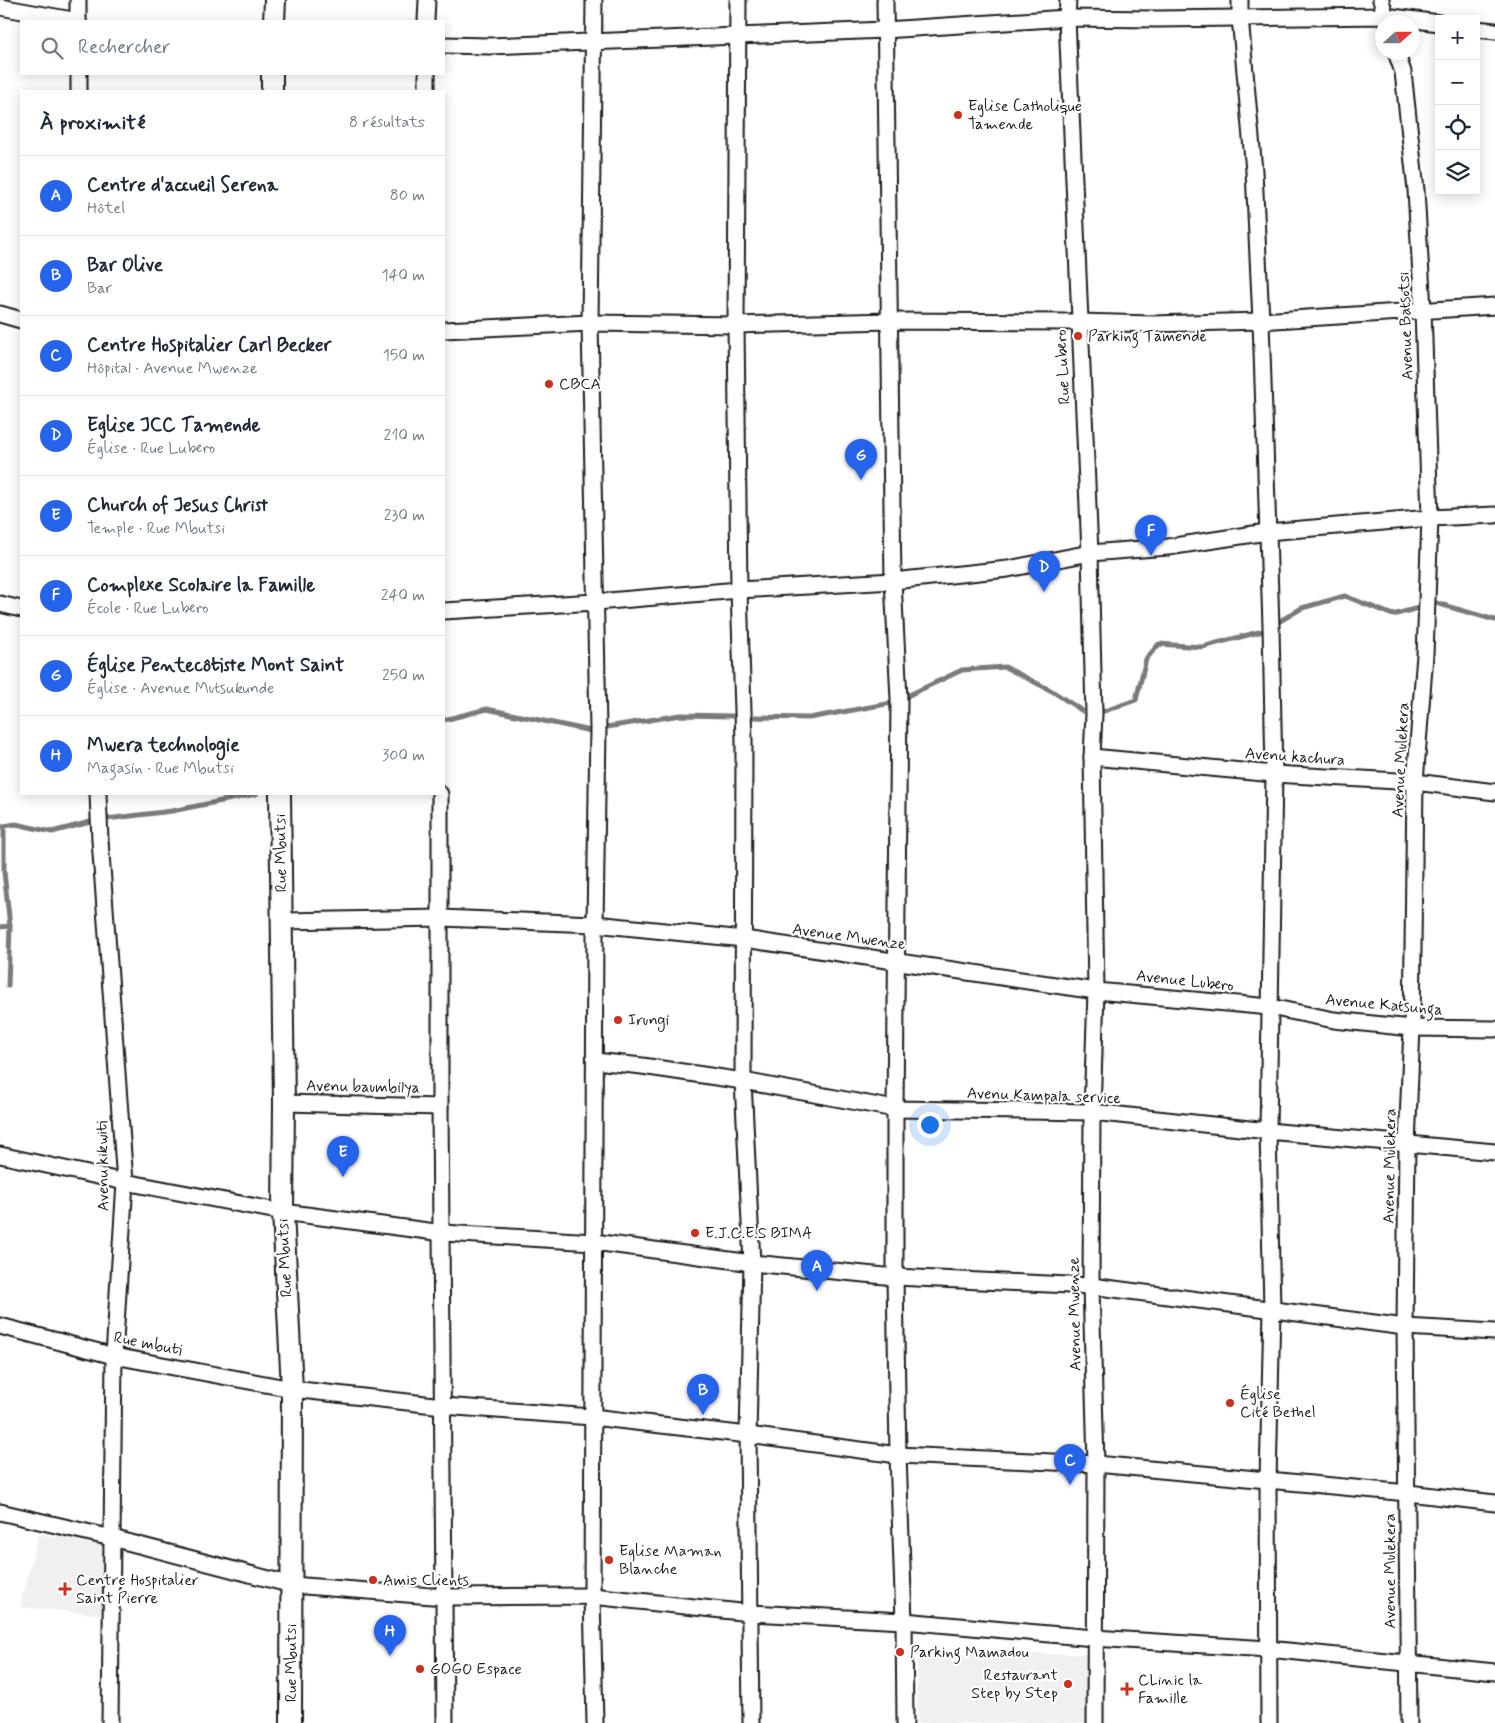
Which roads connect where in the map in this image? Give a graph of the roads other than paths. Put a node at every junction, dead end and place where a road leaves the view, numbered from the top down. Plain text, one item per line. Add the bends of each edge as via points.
1 (78, 0) edge
2 (275, 0) edge
3 (427, 0) edge
4 (594, 0) edge
5 (738, 0) edge
6 (885, 0) edge
7 (1068, 0) edge
8 (1240, 0) edge
9 (1381, 0) edge
10 (0, 7) edge
11 (1385, 15) edge
12 (1240, 17) junction
13 (1067, 18) junction
14 (1375, 19) edge
15 (72, 20) edge
16 (78, 20) edge
17 (274, 20) edge
18 (426, 20) edge
19 (1420, 22) edge
20 (1435, 23) edge
21 (1480, 29) edge
22 (885, 30) junction
23 (1495, 31) edge
24 (737, 36) junction
25 (594, 42) junction
26 (445, 45) edge
27 (1399, 60) edge
28 (79, 75) edge
29 (272, 75) edge
30 (427, 75) edge
31 (79, 90) edge
32 (272, 90) edge
33 (427, 90) edge
34 (1495, 306) edge
35 (1423, 310) junction
36 (0, 314) edge
37 (20, 320) edge
38 (890, 321) junction
39 (1261, 321) junction
40 (1079, 322) junction
41 (590, 323) junction
42 (736, 325) junction
43 (445, 330) edge
44 (1495, 515) edge
45 (1430, 518) junction
46 (1267, 532) junction
47 (1090, 553) junction
48 (893, 581) junction
49 (739, 590) junction
50 (596, 602) junction
51 (0, 604) edge
52 (1427, 605) joint
53 (20, 609) edge
54 (445, 611) edge
55 (1094, 714) joint
56 (1092, 758) junction
57 (1274, 774) junction
58 (1415, 782) junction
59 (1495, 792) edge
60 (98, 795) edge
61 (280, 795) edge
62 (440, 795) edge
63 (441, 918) junction
64 (283, 921) junction
65 (595, 924) junction
66 (744, 939) junction
67 (897, 962) junction
68 (1096, 991) junction
69 (1270, 1007) junction
70 (1412, 1028) junction
71 (1495, 1029) edge
72 (595, 1061) junction
73 (743, 1081) junction
74 (284, 1103) junction
75 (440, 1107) junction
76 (895, 1109) junction
77 (1092, 1112) junction
78 (1268, 1131) junction
79 (1408, 1144) junction
80 (1495, 1152) edge
81 (0, 1155) edge
82 (124, 1182) junction
83 (283, 1212) junction
84 (442, 1233) junction
85 (594, 1242) junction
86 (752, 1263) junction
87 (895, 1277) junction
88 (1091, 1286) junction
89 (1272, 1309) junction
90 (0, 1326) edge
91 (1405, 1328) junction
92 (1495, 1332) edge
93 (114, 1356) junction
94 (292, 1389) junction
95 (443, 1406) junction
96 (592, 1418) junction
97 (748, 1435) junction
98 (898, 1455) junction
99 (1096, 1464) junction
100 (1268, 1481) junction
101 (1408, 1493) junction
102 (1495, 1503) edge
103 (0, 1512) edge
104 (112, 1538) junction
105 (292, 1585) junction
106 (445, 1596) junction
107 (592, 1596) junction
108 (750, 1613) junction
109 (904, 1621) junction
110 (1094, 1638) junction
111 (1268, 1649) junction
112 (1408, 1663) junction
113 (1495, 1672) edge
114 (110, 1723) edge
115 (290, 1723) edge
116 (445, 1723) edge
117 (595, 1723) edge
118 (751, 1723) edge
119 (905, 1723) edge
120 (1095, 1723) edge
121 (1269, 1723) edge
122 (1409, 1723) edge

1 - 16 street
2 - 17 street
3 - 18 street
4 - 25 street
5 - 24 street
6 - 22 street
7 - 13 street, Rue Lubero
8 - 12 street
9 - 11 street
10 - 15 street
12 - 13 street
12 - 14 street
12 - 39 street via 1254,171
13 - 22 street
13 - 40 street, Rue Lubero
19 - 20 street
21 - 23 street
22 - 24 street
22 - 38 street
24 - 25 street
24 - 42 street
25 - 26 street
25 - 41 street
27 - 35 street, Avenue Batsotsi via 1403,72 1416,190
28 - 31 street
29 - 32 street
30 - 33 street
34 - 35 street
35 - 39 street
35 - 45 street, Avenue Batsotsi
36 - 37 street
38 - 40 street
38 - 42 street
38 - 48 street
39 - 40 street
39 - 46 street
40 - 47 street, Rue Lubero
41 - 42 street
41 - 43 street
41 - 50 street
42 - 49 street
44 - 45 street
45 - 46 street
45 - 52 street, Avenue Batsotsi
46 - 47 street via 1168,547
46 - 57 street
47 - 48 street via 1008,569
47 - 55 street, Rue Lubero
48 - 49 street
48 - 67 street via 899,700
49 - 50 street
49 - 66 street via 744,741
50 - 54 street
50 - 65 street
51 - 53 street
52 - 58 street, Avenue Mulekera
55 - 56 street, Avenue Mwenze
56 - 57 street, Avenu kachura
56 - 68 street, Avenue Mwenze
57 - 58 street, Avenu kachura
57 - 69 street
58 - 59 street, Avenu kachura
58 - 70 street, Avenue Mulekera
60 - 82 street, Avenu kikwiti
61 - 64 street, Rue Mbutsi
62 - 63 street
63 - 64 street, Avenue Mwenze
63 - 65 street, Avenue Mwenze
63 - 75 street
64 - 74 street, Rue Mbutsi
65 - 66 street, Avenue Mwenze
65 - 72 street
66 - 67 street, Avenue Mwenze
66 - 73 street
67 - 68 street, Avenue Mwenze
67 - 76 street
68 - 69 street, Avenue Lubero
68 - 77 street, Avenue Mwenze
69 - 70 street, Avenue Katsunga via 1334,1020
69 - 78 street
70 - 71 street, Avenue Katsunga
70 - 79 street, Avenue Mulekera
72 - 73 street, Avenu Kampala service
72 - 85 street
73 - 76 street, Avenu Kampala service
73 - 86 street
74 - 75 street, Avenu baumbilya
74 - 83 street, Rue Mbutsi
75 - 84 street
76 - 77 street, Avenu Kampala service
76 - 87 street
77 - 78 street, Avenu Kampala service
77 - 88 street, Avenue Mwenze
78 - 79 street, Avenu Kampala service
78 - 89 street
79 - 80 street, Avenu Kampala service
79 - 91 street, Avenue Mulekera
81 - 82 street
82 - 83 street
82 - 93 street, Avenu kikwiti
83 - 84 street
83 - 94 street, Rue Mbutsi
84 - 85 street
84 - 95 street
85 - 86 street
85 - 96 street
86 - 87 street
86 - 97 street
87 - 88 street
87 - 98 street
88 - 89 street
88 - 99 street, Avenue Mwenze
89 - 91 street
89 - 100 street
90 - 93 street, Rue mbuti
91 - 92 street
91 - 101 street, Avenue Mulekera
93 - 94 street, Rue mbuti
93 - 104 street, Avenu kikwiti
94 - 95 street, Rue mbuti
94 - 105 street, Rue Mbutsi
95 - 96 street, Rue mbuti
95 - 106 street
96 - 97 street, Rue mbuti
96 - 107 street
97 - 98 street, Rue mbuti
97 - 108 street
98 - 99 street, Rue mbuti
98 - 109 street
99 - 100 street, Rue mbuti
99 - 110 street, Avenue Mwenze
100 - 101 street, Rue mbuti
100 - 111 street
101 - 102 street, Rue mbuti
101 - 112 street, Avenue Mulekera
103 - 104 street
104 - 105 street
104 - 114 street, Avenu kikwiti
105 - 106 street
105 - 115 street, Rue Mbutsi
106 - 107 street
106 - 116 street
107 - 108 street
107 - 117 street
108 - 109 street
108 - 118 street
109 - 110 street
109 - 119 street
110 - 111 street
110 - 120 street, Avenue Mwenze
111 - 112 street
111 - 121 street
112 - 113 street
112 - 122 street, Avenue Mulekera

